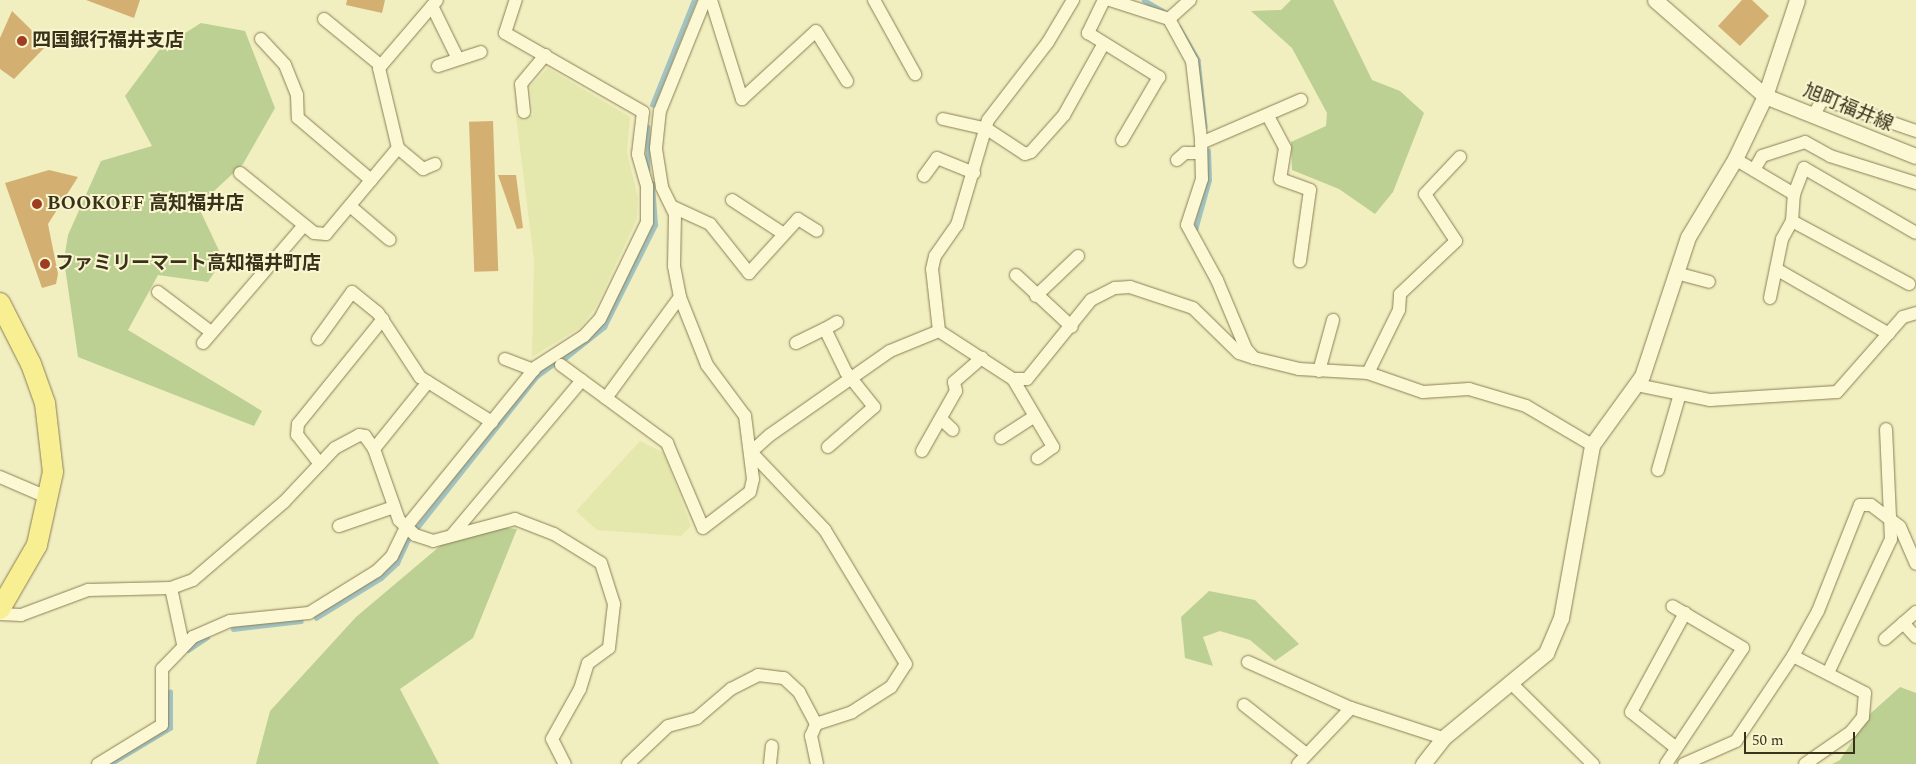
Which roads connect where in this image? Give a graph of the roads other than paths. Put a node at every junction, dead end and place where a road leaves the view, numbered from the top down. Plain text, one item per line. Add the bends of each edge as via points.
1 (516, 0) edge
2 (705, 0) edge
3 (711, 0) edge
4 (874, 0) edge
5 (1073, 0) edge
6 (1104, 0) edge
7 (1110, 0) edge
8 (1190, 0) edge
9 (1797, 0) edge
10 (1658, 1) edge
11 (434, 3) edge
12 (1135, 3) edge
13 (324, 19) dead end
14 (1169, 19) junction
15 (261, 39) dead end
16 (1104, 43) junction
17 (481, 52) dead end
18 (545, 56) junction
19 (458, 59) junction
20 (380, 65) junction
21 (438, 66) dead end
22 (915, 74) dead end
23 (847, 81) dead end
24 (1765, 96) junction
25 (1302, 100) dead end
26 (524, 112) dead end
27 (1268, 116) junction
28 (1813, 116) junction
29 (943, 119) dead end
30 (987, 129) junction
31 (1916, 131) edge
32 (1122, 140) dead end
33 (398, 148) junction
34 (1201, 148) junction
35 (1916, 156) edge
36 (1460, 157) dead end
37 (1735, 159) junction
38 (1177, 160) dead end
39 (435, 164) dead end
40 (1754, 170) junction
41 (240, 173) dead end
42 (974, 173) junction
43 (924, 176) dead end
44 (371, 180) junction
45 (1916, 183) edge
46 (1794, 194) junction
47 (732, 200) dead end
48 (350, 206) junction
49 (673, 207) junction
50 (1792, 221) junction
51 (304, 225) junction
52 (817, 231) dead end
53 (1916, 233) edge
54 (784, 234) junction
55 (390, 240) dead end
56 (1078, 256) dead end
57 (1300, 261) dead end
58 (1776, 269) junction
59 (1676, 273) junction
60 (1016, 275) dead end
61 (1709, 282) dead end
62 (1909, 284) dead end
63 (158, 292) dead end
64 (1036, 296) junction
65 (680, 297) junction
66 (1770, 298) dead end
67 (0, 303) edge
68 (1916, 313) edge
69 (383, 319) junction
70 (1333, 320) dead end
71 (837, 322) dead end
72 (1072, 327) junction
73 (825, 329) junction
74 (939, 331) junction
75 (212, 332) junction
76 (1889, 334) junction
77 (318, 339) dead end
78 (796, 342) dead end
79 (202, 343) dead end
80 (982, 358) junction
81 (1254, 358) junction
82 (505, 360) dead end
83 (562, 365) dead end
84 (534, 370) junction
85 (1319, 371) junction
86 (1368, 373) junction
87 (851, 379) junction
88 (1013, 379) junction
89 (582, 380) junction
90 (428, 382) junction
91 (1637, 385) junction
92 (1680, 394) junction
93 (606, 398) junction
94 (1035, 416) junction
95 (941, 419) junction
96 (492, 422) junction
97 (1886, 429) dead end
98 (953, 430) dead end
99 (1000, 438) dead end
100 (1592, 445) junction
101 (828, 446) dead end
102 (374, 449) junction
103 (922, 451) dead end
104 (751, 452) junction
105 (1038, 458) dead end
106 (320, 464) junction
107 (1658, 470) dead end
108 (0, 477) edge
109 (49, 498) junction
110 (394, 507) junction
111 (1892, 520) junction
112 (339, 526) dead end
113 (406, 527) junction
114 (452, 535) junction
115 (1916, 564) edge
116 (171, 588) junction
117 (1672, 606) dead end
118 (0, 609) edge
119 (1916, 612) edge
120 (0, 614) edge
121 (1685, 614) junction
122 (1903, 623) junction
123 (1916, 637) edge
124 (1884, 639) dead end
125 (183, 644) junction
126 (1793, 656) junction
127 (1248, 662) dead end
128 (1828, 673) junction
129 (1510, 682) junction
130 (1244, 706) dead end
131 (1351, 708) junction
132 (816, 724) junction
133 (1443, 738) junction
134 (772, 746) dead end
135 (1675, 747) junction
136 (1305, 753) junction
137 (98, 764) edge
138 (565, 764) edge
139 (628, 764) edge
140 (770, 764) edge
141 (817, 764) edge
142 (1298, 764) edge
143 (1423, 764) edge
144 (1593, 764) edge
145 (1666, 764) edge
146 (1684, 764) edge
147 (1805, 764) edge

1 - 18 street via 505,32
2 - 49 street via 658,121 659,171
3 - 23 street via 742,99 816,32
4 - 22 street
5 - 30 street via 1048,42 1008,88
6 - 16 street via 1087,30
7 - 12 street
8 - 14 street
9 - 24 street
10 - 24 street, 旭町福井線
11 - 19 street
11 - 20 street
12 - 14 street
13 - 20 street
14 - 34 street via 1192,61
15 - 44 street via 285,66 297,95 298,118
16 - 30 street via 1064,116 1031,152 1025,154
16 - 32 street via 1159,77
17 - 19 street
18 - 26 street via 521,84
18 - 84 street via 644,112 638,154 649,207 647,222 600,319 584,336
19 - 21 street
20 - 33 street
24 - 28 street, 旭町福井線
24 - 37 street
25 - 27 street
27 - 34 street
27 - 57 street via 1284,148 1280,179 1310,190
28 - 31 street via 1823,100
28 - 35 street, 旭町福井線
29 - 30 street
30 - 42 street
33 - 39 street via 424,169
33 - 44 street
34 - 38 street via 1184,153
34 - 81 street via 1202,179 1187,225 1217,280 1242,344
36 - 86 street via 1425,194 1456,241 1400,294 1399,310
37 - 40 street
37 - 59 street via 1688,237
40 - 45 street via 1762,156 1806,142 1830,156
40 - 46 street
41 - 51 street
42 - 43 street via 937,158
42 - 74 street via 957,225 935,256 932,269
44 - 48 street
46 - 50 street
46 - 53 street via 1804,168
47 - 54 street
48 - 51 street via 326,234
48 - 55 street
49 - 54 street via 710,224 749,273
49 - 65 street via 674,266
50 - 58 street via 1782,239
50 - 62 street
51 - 75 street
52 - 54 street via 798,219
56 - 64 street
58 - 66 street
58 - 76 street
59 - 61 street
59 - 91 street
60 - 64 street
63 - 75 street
64 - 72 street
65 - 93 street
65 - 104 street via 707,365 741,405
67 - 109 main road via 31,364 45,404 53,472
68 - 76 street via 1903,317
69 - 77 street via 352,292
69 - 90 street
69 - 106 street via 298,424 297,435
70 - 85 street
71 - 73 street
72 - 81 street via 1099,294 1130,287 1193,308 1239,352
72 - 88 street via 1033,376
73 - 78 street
73 - 87 street
74 - 80 street
74 - 87 street via 890,351
75 - 79 street
76 - 92 street via 1837,392 1710,400
80 - 88 street
80 - 95 street via 954,382 956,391
81 - 85 street
82 - 84 street
83 - 89 street
84 - 96 street
85 - 86 street
86 - 100 street via 1423,392 1469,389 1519,403
87 - 101 street via 874,407
87 - 104 street via 788,420
88 - 94 street
89 - 93 street
89 - 114 street
90 - 96 street
90 - 102 street
91 - 92 street
91 - 100 street
92 - 107 street
93 - 104 street via 666,443 703,528 750,492
94 - 99 street
94 - 105 street via 1053,447
95 - 98 street
95 - 103 street
96 - 113 street
97 - 111 street
100 - 129 street via 1561,618 1546,653
102 - 106 street via 359,435 335,448
102 - 110 street
104 - 132 street via 825,530 906,664 890,687 852,712
106 - 116 street via 209,571
108 - 109 street
109 - 118 main road via 37,545
110 - 112 street
110 - 113 street
111 - 115 street via 1900,527
111 - 126 street via 1870,505 1860,505 1818,612
111 - 128 street via 1891,539
113 - 114 street via 433,541
113 - 125 street via 392,556 378,571 309,613 230,621
114 - 138 street via 491,522 521,520 601,562 614,604 609,648 588,663 580,689 552,739
116 - 120 street via 88,590 21,615
116 - 125 street
117 - 121 street
119 - 122 street
121 - 135 street via 1631,712
121 - 135 street via 1743,648 1694,727
122 - 123 street
122 - 124 street
125 - 137 street via 162,669 162,725
126 - 128 street
126 - 146 street via 1736,741
127 - 131 street
128 - 147 street via 1865,693 1863,717 1842,741
129 - 133 street
129 - 144 street
130 - 136 street
131 - 133 street
131 - 136 street
132 - 139 street via 799,692 784,678 758,675 731,689 697,718 668,726
132 - 141 street via 811,736
133 - 143 street
134 - 140 street
135 - 145 street
136 - 142 street

